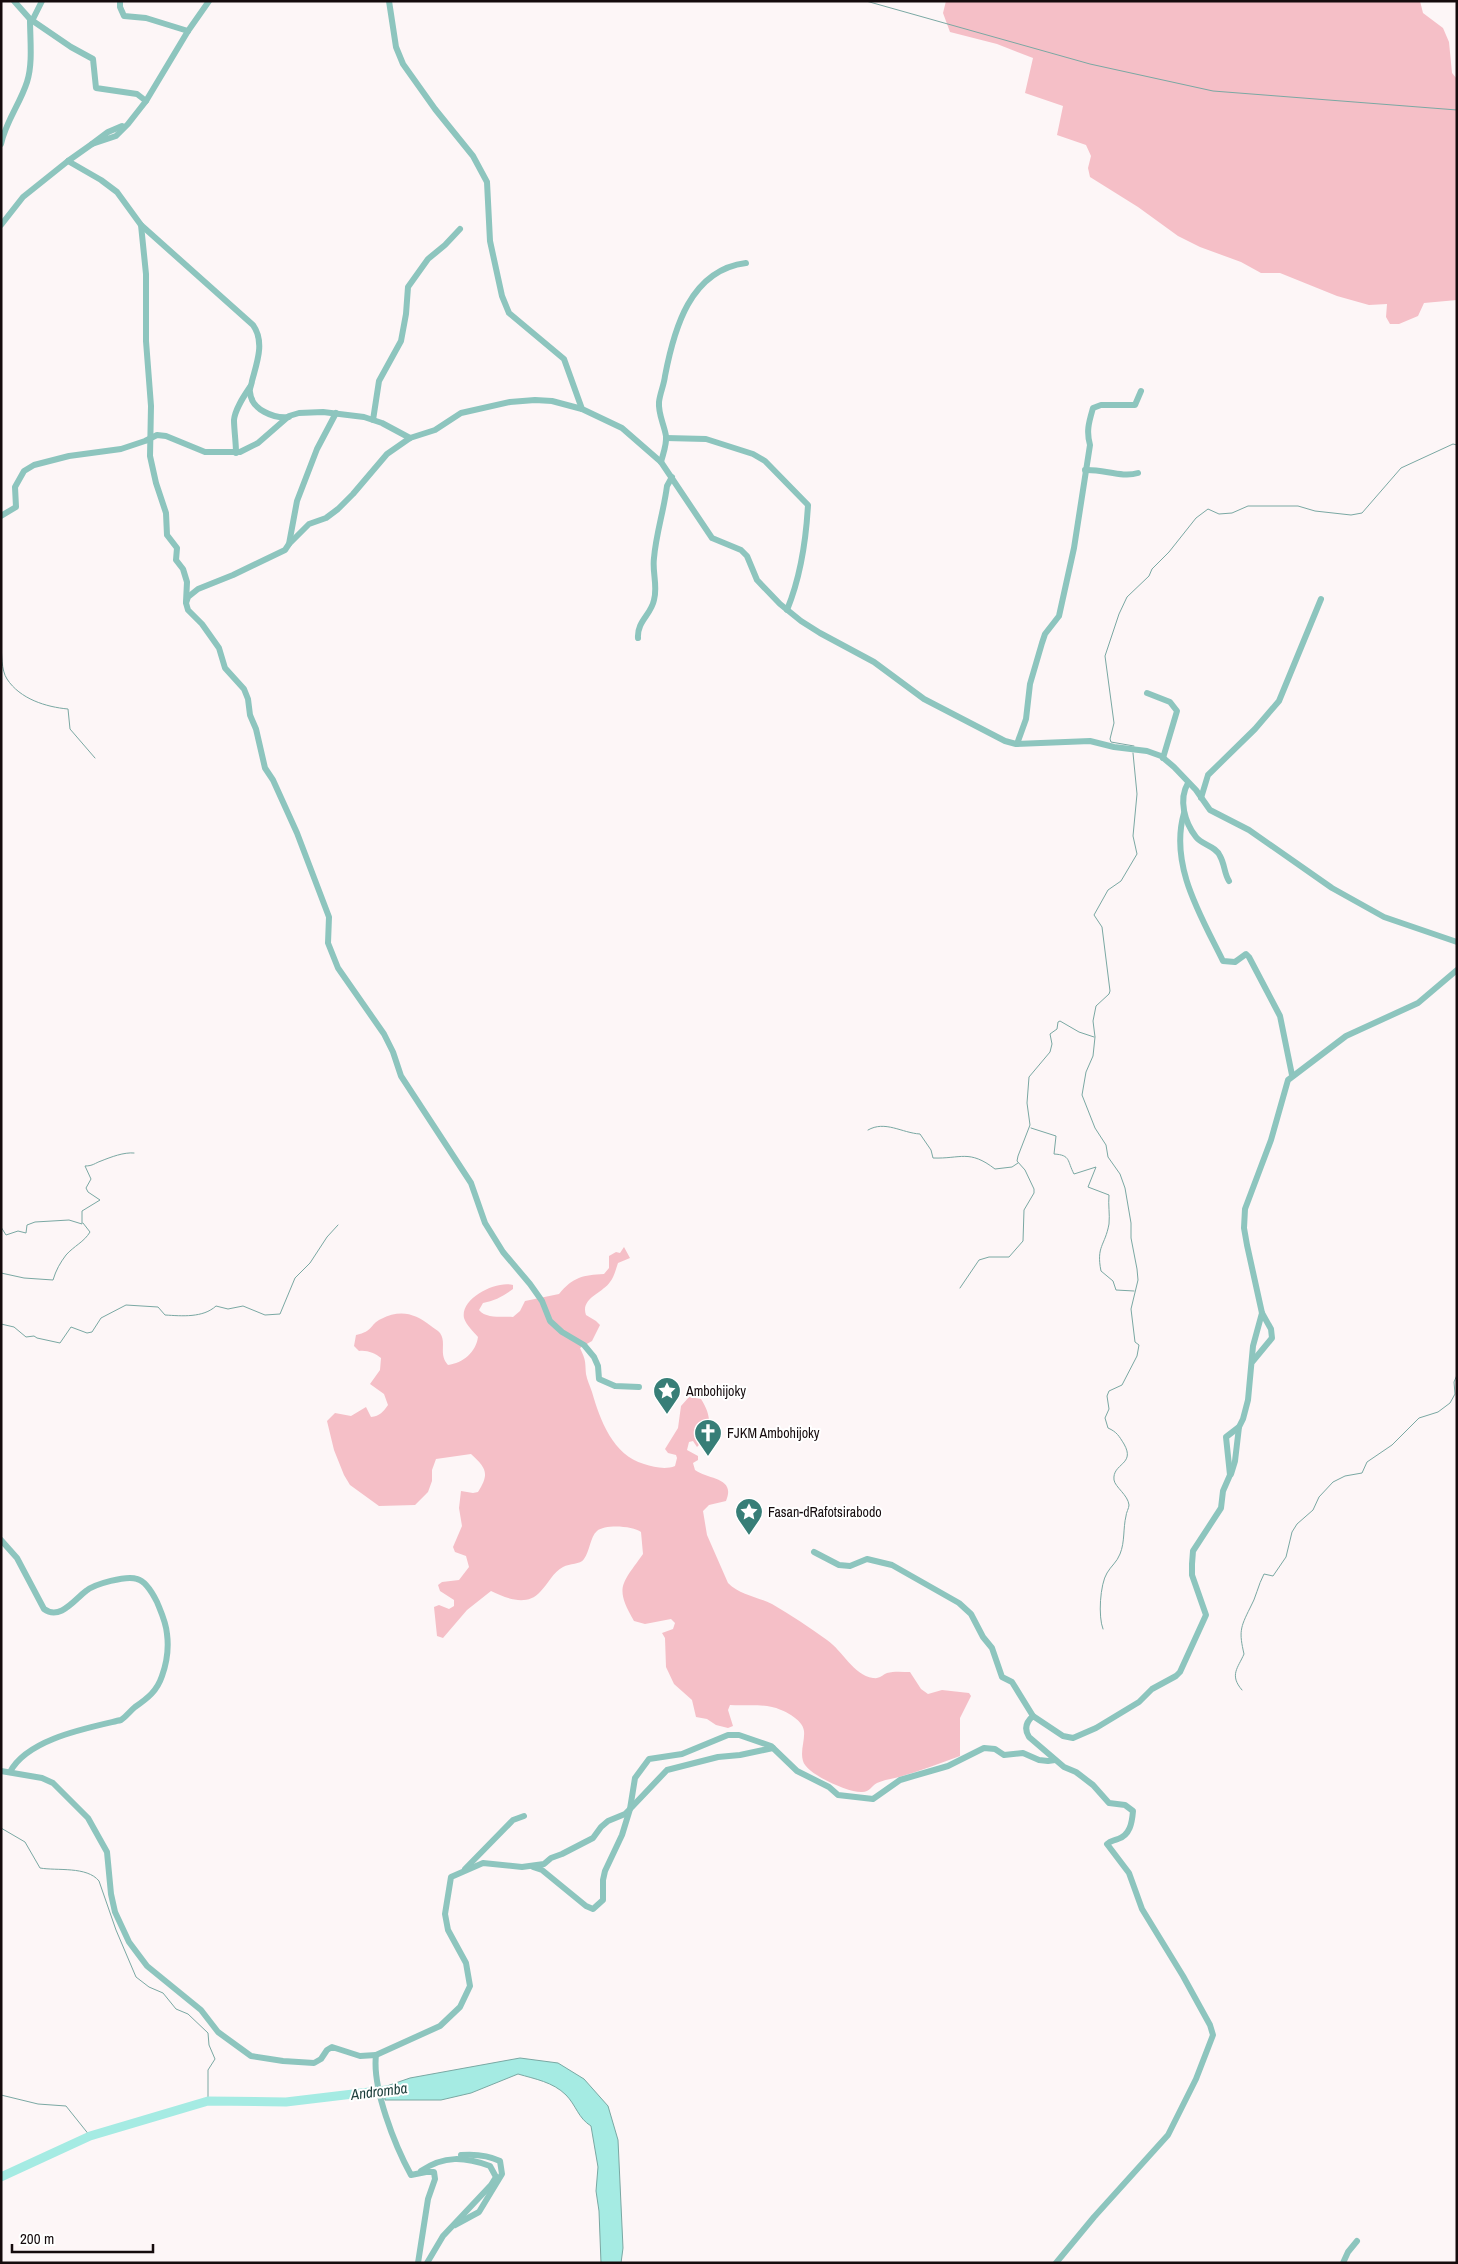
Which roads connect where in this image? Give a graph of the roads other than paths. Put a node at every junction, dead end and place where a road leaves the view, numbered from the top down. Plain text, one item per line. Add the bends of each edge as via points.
1 (14, 1) edge
2 (42, 1) edge
3 (120, 1) edge
4 (209, 1) edge
5 (389, 1) edge
6 (31, 20) junction
7 (188, 31) junction
8 (146, 101) junction
9 (1, 144) edge
10 (68, 161) junction
11 (1, 225) edge
12 (141, 225) junction
13 (460, 229) dead end
14 (746, 263) dead end
15 (251, 386) junction
16 (1142, 391) dead end
17 (582, 409) junction
18 (336, 413) junction
19 (289, 416) junction
20 (373, 420) junction
21 (410, 438) junction
22 (666, 438) junction
23 (149, 440) junction
24 (236, 453) junction
25 (661, 462) junction
26 (1085, 470) junction
27 (1138, 473) dead end
28 (672, 477) junction
29 (1, 516) edge
30 (289, 544) junction
31 (1322, 599) dead end
32 (186, 603) junction
33 (787, 610) junction
34 (638, 638) dead end
35 (1147, 693) dead end
36 (1016, 744) junction
37 (1163, 758) junction
38 (1188, 784) junction
39 (1201, 798) junction
40 (1184, 813) junction
41 (1229, 881) dead end
42 (1457, 942) edge
43 (1457, 970) edge
44 (1292, 1076) junction
45 (1262, 1313) junction
46 (1252, 1362) junction
47 (639, 1387) dead end
48 (1239, 1427) junction
49 (1230, 1475) junction
50 (1, 1540) edge
51 (814, 1552) dead end
52 (1033, 1716) junction
53 (773, 1748) junction
54 (1056, 1760) junction
55 (1, 1771) edge
56 (10, 1772) junction
57 (630, 1809) junction
58 (524, 1816) dead end
59 (532, 1867) junction
60 (462, 1872) junction
61 (376, 2055) junction
62 (439, 2161) junction
63 (418, 2174) junction
64 (452, 2226) junction
65 (1357, 2241) dead end
66 (429, 2261) edge
67 (418, 2263) edge
68 (1056, 2263) edge
69 (1343, 2263) edge

1 - 6 street
2 - 6 street
3 - 7 street via 124,16 146,18
4 - 7 street
5 - 17 street via 402,64 473,156 488,182 490,241 508,313 564,360
6 - 8 street via 93,59 96,88 137,94
6 - 9 street via 28,80 5,127
7 - 8 street
8 - 10 street via 116,136 92,144
10 - 11 street via 23,197
10 - 12 street via 117,192
12 - 15 street via 256,329 259,353
12 - 23 street via 151,406
13 - 20 street via 428,259 408,287 401,341 379,382
14 - 22 street via 723,269 700,285 684,312 669,356 659,402
15 - 19 street via 252,400 261,410 276,418
15 - 24 street via 234,420
16 - 26 street via 1135,405 1093,408 1088,426 1090,445
17 - 21 street via 552,401 510,402 461,413 435,430
17 - 25 street via 622,428
18 - 19 street
18 - 20 street
18 - 30 street via 317,449 297,501
19 - 24 street via 258,443
20 - 21 street
21 - 30 street via 388,454 338,509 309,524
22 - 25 street
22 - 33 street via 706,439 753,454 765,461 808,505 803,554
23 - 24 street via 157,435 166,436 205,452
23 - 29 street via 121,449 69,456 34,465 24,471 15,487 16,507
23 - 32 street via 152,469 166,513 167,535 177,548 176,560 185,574
25 - 28 street
26 - 27 street via 1130,476
26 - 36 street via 1074,548 1059,616 1045,634 1030,684 1026,718
28 - 33 street via 712,538 741,550 757,580
28 - 34 street via 667,486 654,558 655,597 639,624
30 - 32 street via 270,559 198,589
31 - 39 street via 1278,701 1255,729 1208,775
32 - 47 street via 188,610 219,648 225,668 244,689 264,768 273,780 297,833 329,916 328,944 338,968 384,1034 394,1052 401,1076 471,1183 486,1223 503,1252 542,1301 550,1320 562,1332 584,1344 598,1366 599,1379 615,1386
33 - 36 street via 820,633 874,662 924,699 1004,741
35 - 37 street via 1170,702 1177,710
36 - 37 street via 1076,741 1147,751
37 - 38 street
38 - 39 street
38 - 40 street via 1183,795
39 - 42 street via 1210,810 1249,830 1332,888 1384,917
40 - 41 street via 1196,838 1220,855
40 - 44 street via 1181,824 1183,872 1193,900 1223,961 1235,962 1246,954 1249,957 1280,1016
43 - 44 street via 1418,1003 1346,1036
44 - 45 street via 1284,1089 1272,1140 1245,1209 1245,1237
45 - 46 street
45 - 46 street via 1272,1338
46 - 48 street via 1248,1400
48 - 49 street
48 - 49 street via 1226,1437
49 - 52 street via 1223,1491 1222,1508 1193,1551 1192,1575 1206,1615 1180,1672 1152,1689 1139,1702 1073,1738 1063,1736
50 - 56 street via 12,1550 48,1612 66,1609 86,1590 103,1583 132,1578 142,1581 154,1595 164,1617 168,1646 159,1686 127,1716 62,1735 38,1746 21,1756
51 - 52 street via 844,1566 866,1559 884,1563 959,1603 971,1614 992,1648 1002,1677 1012,1682
52 - 54 street via 1026,1726 1029,1738
53 - 54 street via 797,1771 838,1795 873,1799 900,1780 948,1766 984,1748 1004,1755 1023,1753 1039,1760
53 - 57 street via 667,1770
53 - 57 street via 739,1734 728,1735 682,1754 649,1759 635,1778
54 - 68 street via 1088,1781 1109,1803 1125,1805 1133,1811 1128,1832 1107,1844 1129,1873 1142,1908 1213,2035 1196,2079 1168,2135
55 - 56 street
56 - 61 street via 53,1783 88,1818 108,1852 115,1912 129,1942 147,1966 201,2010 224,2037 250,2056 283,2061 314,2063 332,2047 360,2056
57 - 59 street via 608,1820 594,1838
57 - 59 street via 605,1871 603,1900 593,1909 542,1870
58 - 60 street via 516,1818 494,1837
59 - 60 street via 483,1864
60 - 61 street via 450,1878 445,1914 448,1930 466,1962 470,1986 460,2008 440,2026
61 - 63 street via 382,2104 404,2163 411,2175
62 - 63 street
62 - 64 street via 471,2159 490,2166 496,2177
62 - 64 street via 473,2154 495,2158 500,2161 502,2169 479,2212
63 - 67 street via 434,2172 435,2179 428,2199
64 - 66 street via 435,2247
65 - 69 street

